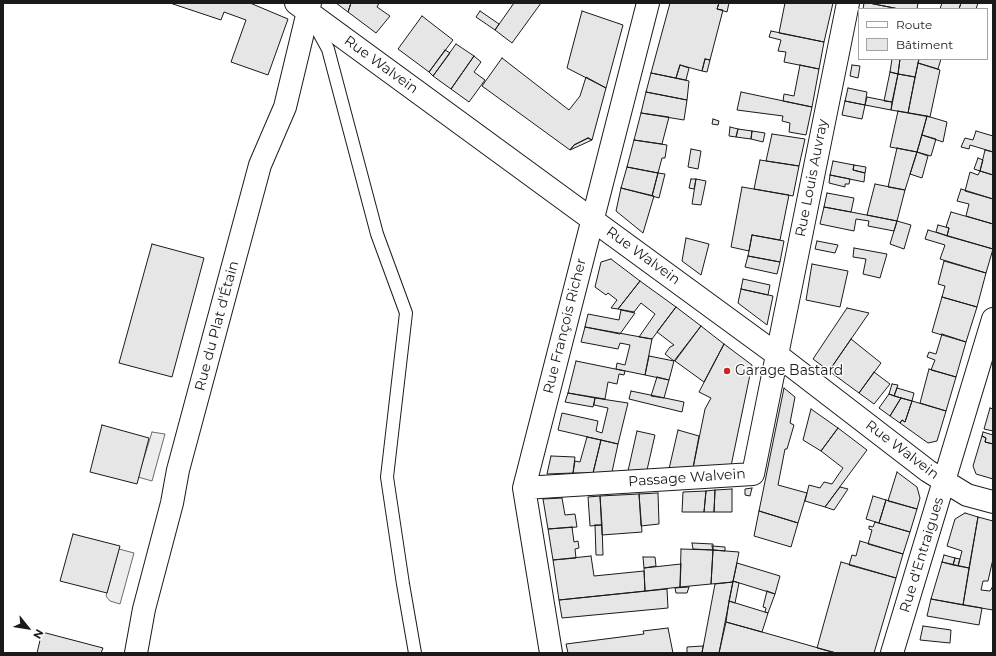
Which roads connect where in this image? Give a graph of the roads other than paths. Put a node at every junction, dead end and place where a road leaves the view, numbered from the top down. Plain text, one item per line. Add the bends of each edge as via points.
1 (648, 3) edge
2 (848, 3) edge
3 (304, 6) edge
4 (592, 219) junction
5 (993, 319) edge
6 (776, 354) junction
7 (945, 482) junction
8 (524, 488) junction
9 (993, 502) edge
10 (136, 653) edge
11 (415, 653) edge
12 (551, 653) edge
13 (892, 653) edge

1 - 4 street, Rue François Richer
2 - 6 street, Rue Louis Auvray
3 - 4 street, Rue Walvein
3 - 10 street, Rue du Plat d'Étain via 285,107 260,165 178,470 172,503 144,609
3 - 11 lane via 328,49 377,234 406,312 387,477
4 - 6 street, Rue Walvein
4 - 8 street, Rue François Richer
5 - 7 street, Rue d'Entraigues
6 - 7 street, Rue Walvein
6 - 8 street, Passage Walvein via 753,474
7 - 9 street, Rue Walvein via 968,495
7 - 13 street, Rue d'Entraigues
8 - 12 street, Rue François Richer

